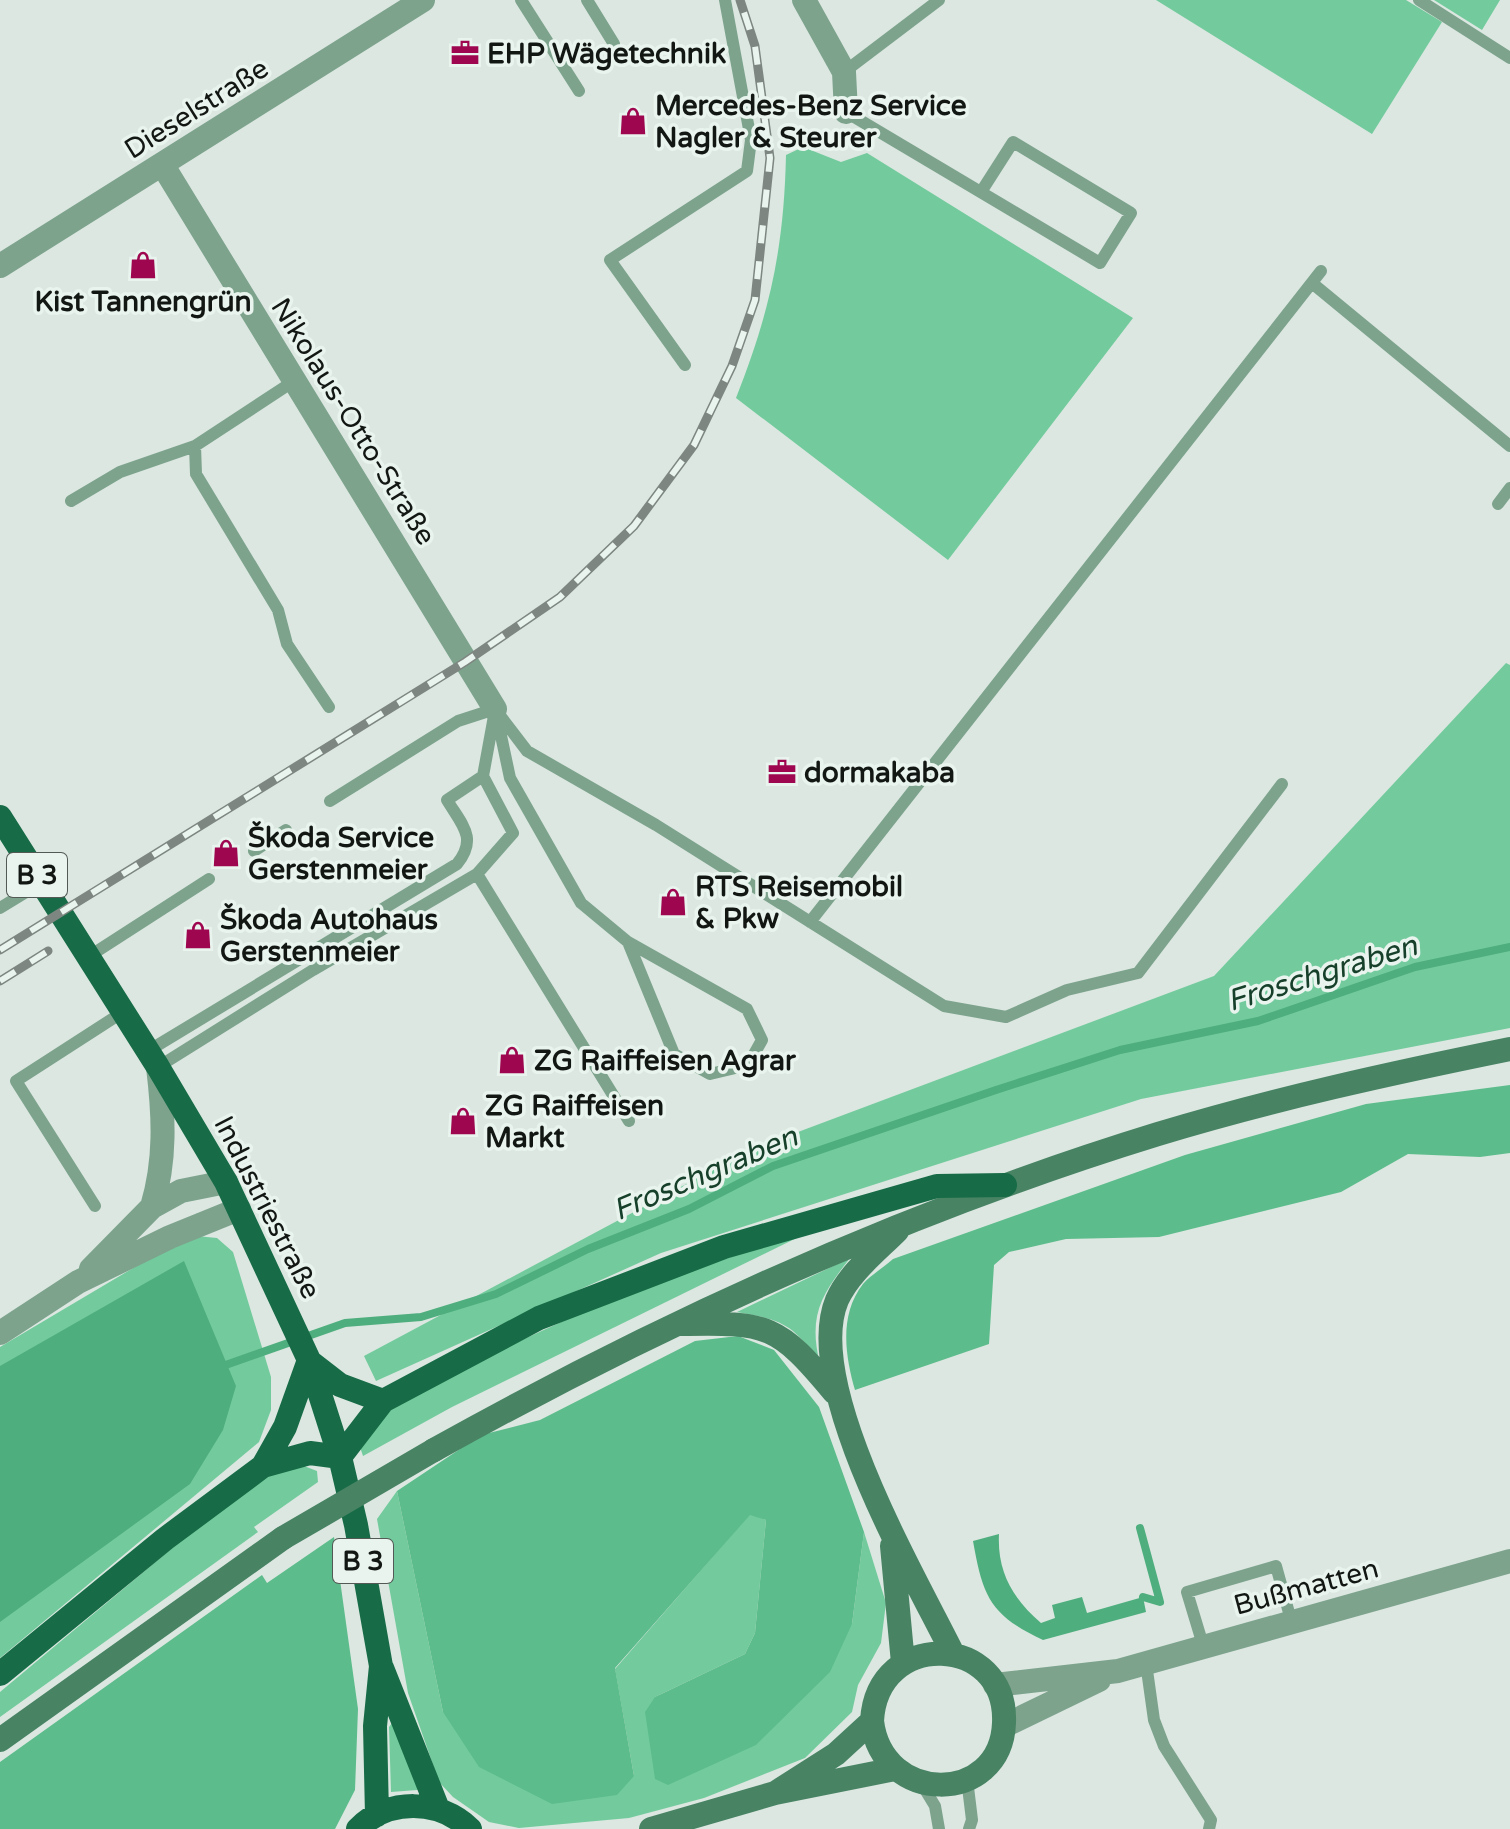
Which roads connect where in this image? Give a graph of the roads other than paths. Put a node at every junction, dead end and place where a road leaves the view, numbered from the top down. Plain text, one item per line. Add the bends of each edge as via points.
1 (423, 0) edge
2 (521, 0) edge
3 (587, 0) edge
4 (725, 0) edge
5 (804, 0) edge
6 (939, 0) edge
7 (1419, 0) edge
8 (614, 44) dead end
9 (1510, 58) edge
10 (844, 72) junction
11 (579, 91) dead end
12 (846, 112) joint
13 (162, 164) junction
14 (981, 192) junction
15 (0, 266) edge
16 (1321, 271) dead end
17 (1312, 283) junction
18 (685, 365) dead end
19 (294, 381) junction
20 (195, 446) junction
21 (1510, 446) edge
22 (1510, 488) edge
23 (71, 501) dead end
24 (1498, 504) dead end
25 (329, 707) dead end
26 (495, 709) junction
27 (483, 776) junction
28 (1282, 784) dead end
29 (330, 801) dead end
30 (0, 817) edge
31 (286, 830) dead end
32 (254, 851) dead end
33 (477, 874) junction
34 (209, 879) dead end
35 (41, 883) junction
36 (0, 908) edge
37 (810, 922) junction
38 (628, 942) junction
39 (88, 957) junction
40 (123, 1012) junction
41 (1510, 1049) edge
42 (153, 1059) junction
43 (629, 1121) dead end
44 (226, 1182) junction
45 (1005, 1185) junction
46 (95, 1206) dead end
47 (152, 1207) junction
48 (239, 1209) junction
49 (904, 1224) junction
50 (78, 1282) junction
51 (669, 1325) junction
52 (0, 1333) edge
53 (309, 1360) junction
54 (836, 1394) junction
55 (383, 1401) junction
56 (340, 1457) junction
57 (263, 1466) junction
58 (891, 1531) junction
59 (1510, 1561) edge
60 (1291, 1620) junction
61 (1203, 1645) junction
62 (953, 1654) junction
63 (903, 1663) junction
64 (1146, 1663) junction
65 (381, 1666) junction
66 (1118, 1671) junction
67 (0, 1674) edge
68 (995, 1685) junction
69 (872, 1721) junction
70 (1004, 1726) junction
71 (0, 1740) edge
72 (895, 1769) junction
73 (967, 1779) junction
74 (921, 1783) junction
75 (775, 1793) junction
76 (438, 1809) junction
77 (367, 1822) edge
78 (470, 1829) edge
79 (651, 1829) edge
80 (939, 1829) edge
81 (969, 1829) edge
82 (1209, 1829) edge

1 - 13 street, Dieselstraße
2 - 11 lane
3 - 8 lane
4 - 18 lane via 751,140 747,171 610,260
5 - 10 street
6 - 10 lane
7 - 9 lane
10 - 12 street
12 - 14 lane
13 - 15 street, Dieselstraße
13 - 19 street, Nikolaus-Otto-Straße
14 - 14 lane via 1100,263 1131,213 1013,142
16 - 17 lane
17 - 21 lane
17 - 37 lane
19 - 20 lane
19 - 26 street, Nikolaus-Otto-Straße
20 - 23 lane via 120,472
20 - 25 lane via 196,474 278,610 287,644
22 - 24 lane
26 - 27 lane
26 - 29 lane via 458,721
26 - 37 lane via 527,751
26 - 38 lane via 510,778 581,903
27 - 33 lane via 513,833
27 - 42 lane via 447,800 468,836 468,851 457,864
28 - 37 lane via 1138,973 1067,990 1006,1017 944,1006
30 - 35 main road, Industriestraße / B 3
31 - 32 lane
33 - 42 lane
33 - 43 lane
34 - 39 lane
35 - 36 lane
35 - 39 main road, Industriestraße / B 3
38 - 38 lane via 674,1054 710,1074 748,1065 762,1040 747,1009
39 - 40 main road, Industriestraße / B 3
40 - 42 main road, Industriestraße / B 3
40 - 46 lane via 16,1081
41 - 45 main road via 1356,1080 1159,1134
42 - 44 main road, Industriestraße / B 3
42 - 47 street via 163,1150
44 - 47 street via 181,1191
44 - 48 main road, Industriestraße / B 3
45 - 49 main road
45 - 55 main road via 937,1186 724,1247 539,1318
47 - 50 street
48 - 50 street
48 - 53 main road, Industriestraße / B 3
49 - 51 main road
49 - 54 main road via 846,1284 836,1302 829,1338
50 - 52 street
51 - 54 main road via 740,1324 784,1338
51 - 71 main road, bridge via 434,1450 283,1538
53 - 55 main road via 340,1385
53 - 56 main road, Industriestraße / B 3
53 - 57 main road via 285,1427
54 - 58 main road
55 - 56 main road
56 - 57 main road via 310,1453
56 - 65 main road, Industriestraße / B 3
57 - 67 main road
58 - 62 main road
58 - 63 main road
59 - 60 street, Bußmatten
60 - 61 street, Bußmatten
60 - 61 lane via 1276,1566 1187,1592
61 - 64 street, Bußmatten
62 - 63 main road via 932,1653
62 - 68 main road via 981,1668
63 - 69 main road via 883,1682
64 - 66 street, Bußmatten
64 - 82 lane via 1154,1720 1164,1746 1211,1820
65 - 76 main road, B 3
65 - 77 main road, B 3
66 - 68 street, Bußmatten
66 - 70 street, Bußmatten
68 - 70 main road
69 - 72 main road via 878,1748
69 - 75 main road via 836,1754
70 - 73 main road via 996,1752
72 - 74 main road
72 - 75 main road
73 - 74 main road
73 - 81 lane
74 - 80 lane via 935,1806
75 - 79 main road
76 - 77 main road, B 3 via 413,1805
76 - 78 main road

